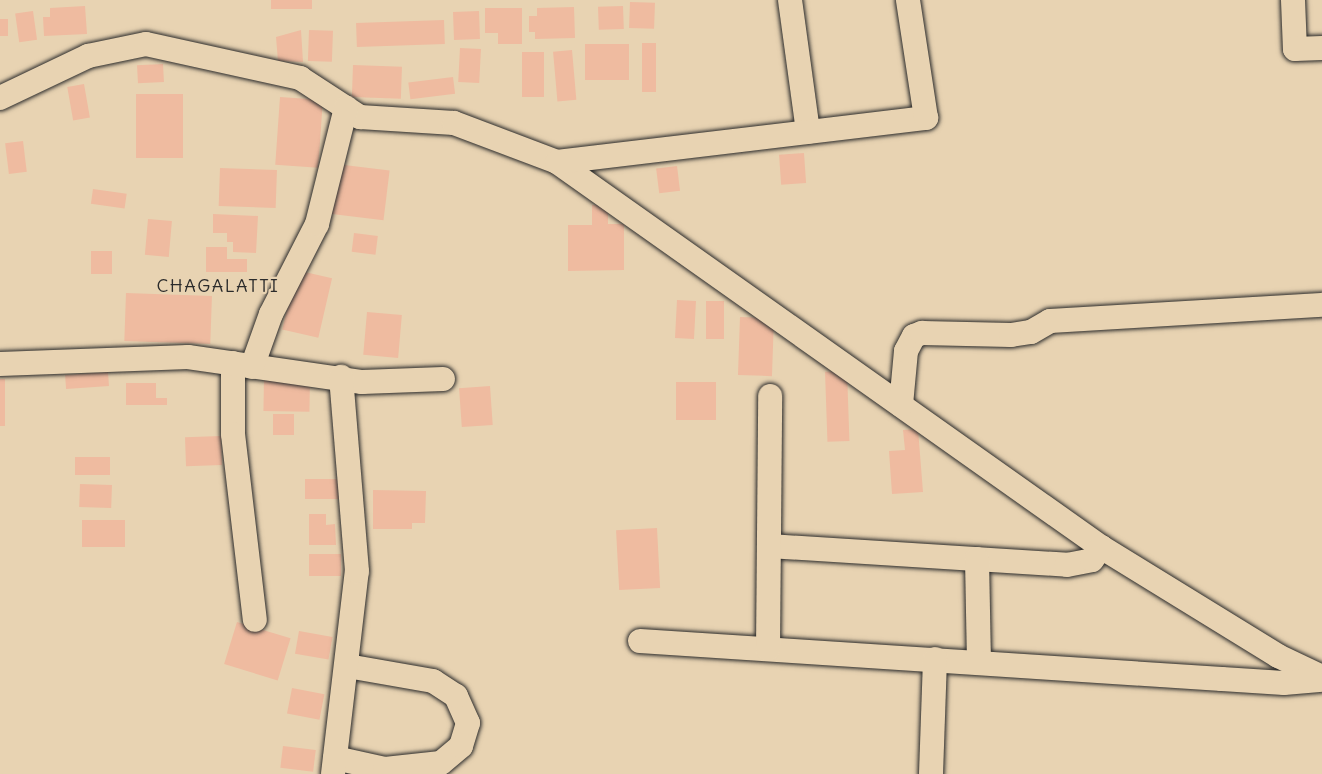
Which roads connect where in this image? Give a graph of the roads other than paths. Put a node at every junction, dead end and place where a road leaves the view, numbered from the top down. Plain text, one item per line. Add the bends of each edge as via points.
1 (790, 0) edge
2 (908, 0) edge
3 (1293, 0) edge
4 (1322, 48) edge
5 (0, 98) edge
6 (346, 108) junction
7 (808, 132) junction
8 (557, 162) junction
9 (1322, 305) edge
10 (0, 364) edge
11 (242, 365) junction
12 (341, 377) junction
13 (442, 379) dead end
14 (770, 396) dead end
15 (901, 405) junction
16 (769, 546) junction
17 (1101, 547) junction
18 (977, 559) junction
19 (255, 621) dead end
20 (640, 641) dead end
21 (768, 649) junction
22 (935, 659) junction
23 (979, 662) junction
24 (347, 666) junction
25 (1322, 678) edge
26 (334, 766) edge
27 (931, 774) edge

1 - 7 street
2 - 7 street via 926,118
3 - 4 street via 1295,49
5 - 6 street via 88,56 146,44 300,78
6 - 8 street via 360,117 454,123
6 - 11 street via 317,224
7 - 8 street
8 - 15 street
9 - 15 street via 1050,321 1031,332 1011,335 922,333 914,336 906,351
10 - 11 street via 188,357
11 - 12 street
11 - 19 street via 233,434
12 - 13 street via 400,383
12 - 24 street via 357,561
14 - 16 street
15 - 17 street
16 - 18 street
16 - 21 street
17 - 18 street via 1092,560 1080,565
17 - 25 street via 1278,656
18 - 23 street
20 - 21 street
21 - 22 street
22 - 23 street
22 - 27 street
23 - 25 street via 1284,682
24 - 26 street
24 - 26 street via 433,681 456,696 468,723 461,746 441,764 385,769

